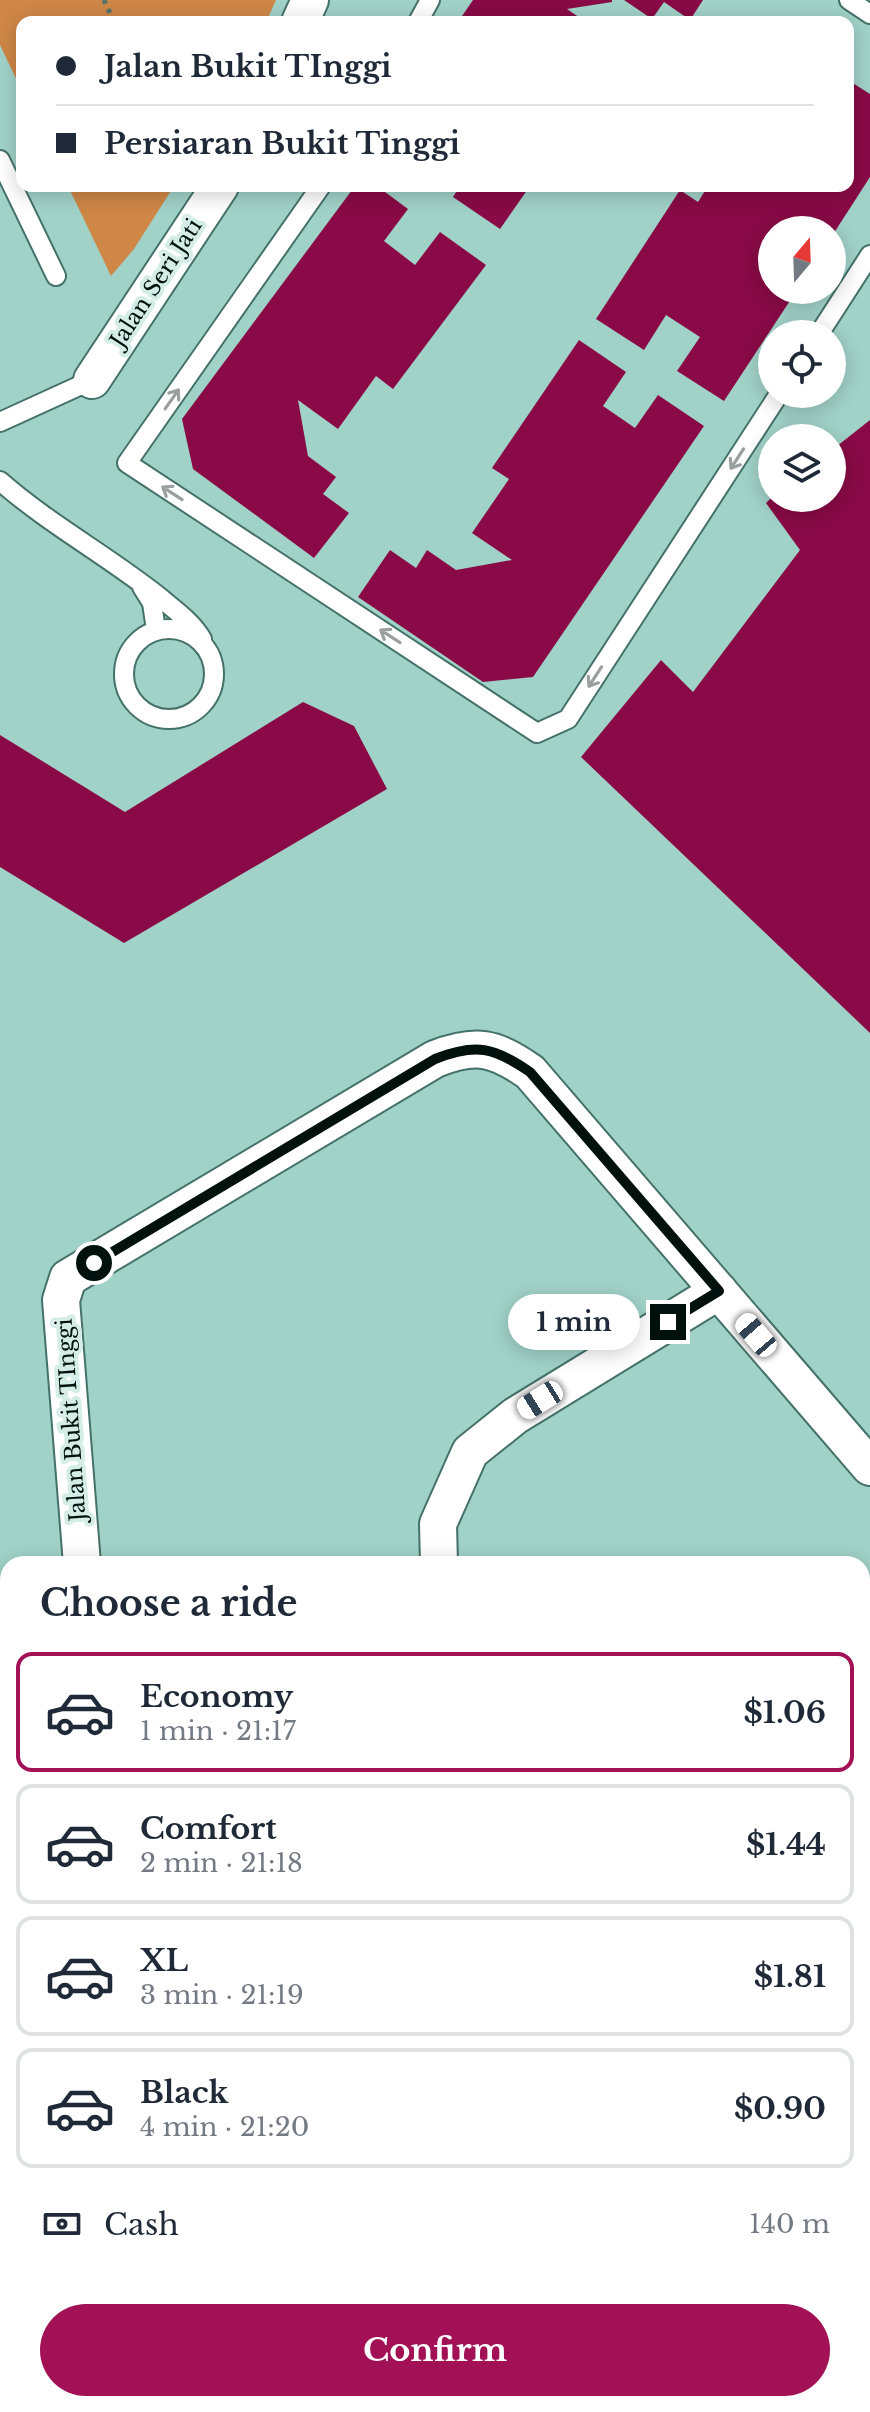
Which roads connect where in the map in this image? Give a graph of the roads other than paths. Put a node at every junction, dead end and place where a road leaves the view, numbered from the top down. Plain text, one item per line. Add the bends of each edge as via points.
1 (849, 0) edge
2 (870, 14) edge
3 (0, 160) edge
4 (216, 192) edge
5 (317, 192) edge
6 (870, 255) edge
7 (56, 276) dead end
8 (828, 320) edge
9 (92, 380) joint
10 (770, 408) edge
11 (0, 422) edge
12 (0, 481) edge
13 (21, 500) junction
14 (0, 503) edge
15 (136, 578) junction
16 (156, 630) junction
17 (207, 648) junction
18 (719, 1291) junction
19 (870, 1467) edge
20 (81, 1556) edge
21 (439, 1556) edge

1 - 2 lane
3 - 7 lane
4 - 9 street, Jalan Seri Jati
10 -> 5 lane via 568,719 537,733 127,463
6 - 8 lane
9 - 11 lane
12 - 13 lane
13 - 14 lane
13 - 15 lane
15 - 16 lane via 152,603
15 - 17 lane via 195,626
16 - 17 lane via 193,635
16 - 17 lane via 136,643 124,662 124,685 135,705 154,718 177,720 198,710 212,692 215,669
18 - 19 street
18 - 20 street, Jalan Bukit TInggi via 530,1072 487,1049 462,1049 435,1059 68,1278 61,1300
18 - 21 street via 515,1416 476,1446 438,1524

